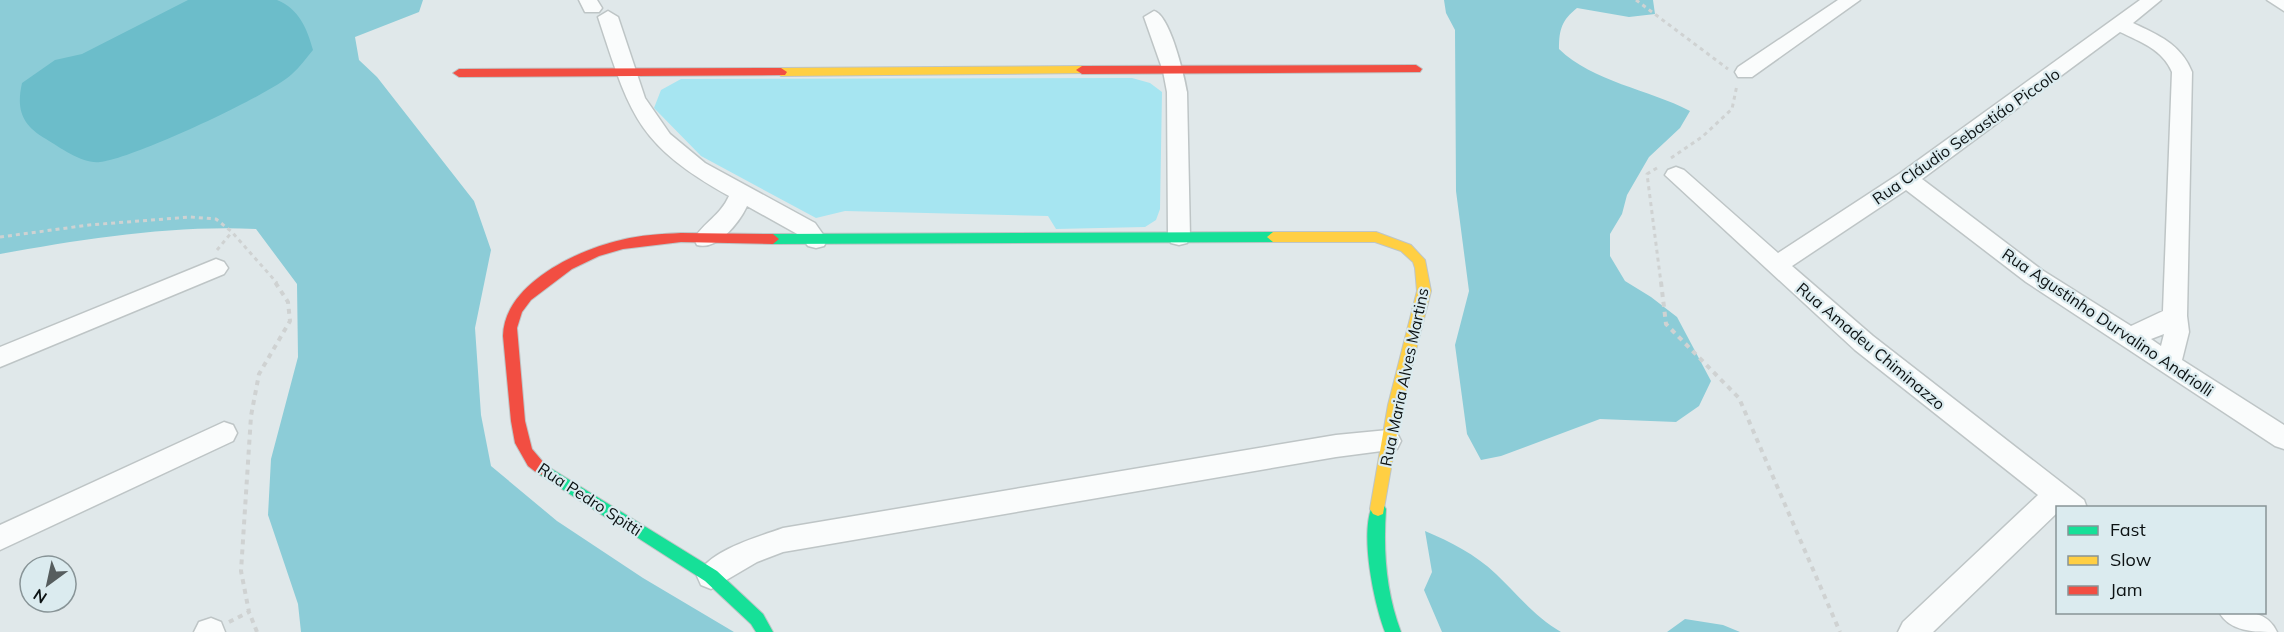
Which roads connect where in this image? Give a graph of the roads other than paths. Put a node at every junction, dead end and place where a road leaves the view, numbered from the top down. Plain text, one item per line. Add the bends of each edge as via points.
1 (1851, 0) edge
2 (2152, 0) edge
3 (2276, 0) edge
4 (2284, 5) edge
5 (596, 8) edge
6 (1147, 8) edge
7 (2120, 25) junction
8 (1416, 69) dead end
9 (1173, 71) junction
10 (627, 72) junction
11 (459, 73) dead end
12 (1742, 73) road end
13 (1676, 175) dead end
14 (1907, 179) junction
15 (742, 191) junction
16 (1179, 237) junction
17 (705, 239) junction
18 (816, 240) junction
19 (1776, 265) junction
20 (216, 268) dead end
21 (2175, 316) junction
22 (2127, 337) junction
23 (0, 357) edge
24 (2169, 364) junction
25 (224, 433) dead end
26 (2284, 438) edge
27 (1388, 441) junction
28 (2065, 502) edge
29 (2056, 510) edge
30 (0, 538) edge
31 (711, 576) junction
32 (2236, 614) edge
33 (765, 632) edge
34 (1393, 632) edge
35 (1913, 632) edge
36 (2262, 632) edge

1 - 12 street
2 - 7 street, Rua Cláudio Sebastiáo Piccolo
3 - 4 street
5 - 10 street
6 - 9 street
7 - 14 street, Rua Cláudio Sebastiáo Piccolo
7 - 21 street via 2170,51 2182,72
8 - 9 street
9 - 10 street
9 - 16 street via 1177,92
10 - 11 street
10 - 15 street via 642,111 663,139 697,168
13 - 19 street, Rua Amadeu Chiminazzo
14 - 19 street, Rua Cláudio Sebastiáo Piccolo
14 - 22 street, Rua Agustinho Durvalino Andriolli via 2034,276
15 - 17 street via 732,214
15 - 18 street via 807,229
16 - 18 street, Rua Maria Alves Martins
16 - 27 street, Rua Maria Alves Martins via 1376,237 1398,243 1417,255 1426,273 1424,291
17 - 18 street, Rua Pedro Spitti
17 - 31 street, Rua Pedro Spitti via 651,239 611,245 582,255 518,303 510,325 521,447 538,467
19 - 28 street, Rua Amadeu Chiminazzo via 1864,343
20 - 23 street
21 - 22 street via 2153,329
21 - 24 street via 2177,332
22 - 24 street, Rua Agustinho Durvalino Andriolli
24 - 26 street, Rua Agustinho Durvalino Andriolli
25 - 30 street
27 - 31 street via 1336,446 783,540 747,553
27 - 34 street, Rua Maria Alves Martins via 1376,526 1381,603
29 - 35 street
31 - 33 street, Rua Pedro Spitti via 757,619
32 - 36 street

